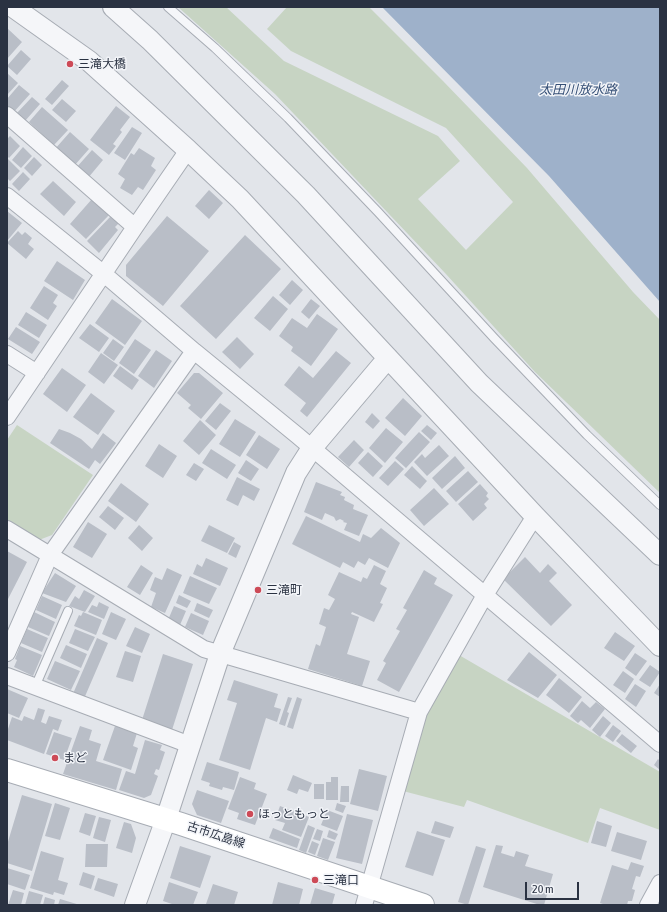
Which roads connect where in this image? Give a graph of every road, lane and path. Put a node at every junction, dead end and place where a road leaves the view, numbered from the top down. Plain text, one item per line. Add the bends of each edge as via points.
1 (13, 7) edge
2 (113, 7) edge
3 (168, 7) edge
4 (7, 115) edge
5 (188, 150) junction
6 (7, 196) edge
7 (136, 227) junction
8 (104, 274) junction
9 (194, 351) junction
10 (7, 354) edge
11 (388, 358) junction
12 (37, 373) junction
13 (7, 417) edge
14 (312, 448) junction
15 (660, 505) edge
16 (535, 516) junction
17 (7, 529) edge
18 (50, 555) junction
19 (660, 555) edge
20 (485, 595) junction
21 (68, 611) dead end
22 (660, 646) edge
23 (7, 653) edge
24 (220, 654) junction
25 (7, 676) edge
26 (35, 687) junction
27 (419, 712) junction
28 (660, 744) edge
29 (190, 745) junction
30 (7, 770) edge
31 (166, 819) junction
32 (660, 883) edge
33 (367, 896) edge
34 (135, 905) edge
35 (423, 905) edge
36 (648, 905) edge

1 - 5 street via 88,61
2 - 19 street via 150,40 306,194 479,383
3 - 15 lane via 288,118 587,435
4 - 7 street
5 - 7 street
5 - 11 street via 240,199
6 - 8 street
7 - 8 street
8 - 9 street
8 - 12 street
9 - 14 street
9 - 18 street
10 - 12 street
11 - 14 street
11 - 16 street
12 - 13 street
14 - 20 street
14 - 24 street via 296,473
16 - 20 street
16 - 22 street
17 - 18 street
18 - 23 street
18 - 24 street via 204,648
20 - 27 street
20 - 28 street
21 - 26 lane
24 - 27 street
24 - 29 street
25 - 26 street
26 - 29 street
27 - 33 street
29 - 31 street
30 - 31 main road, 古市広島線
31 - 33 main road, 古市広島線
31 - 34 street
32 - 36 street
33 - 35 main road, 古市広島線

